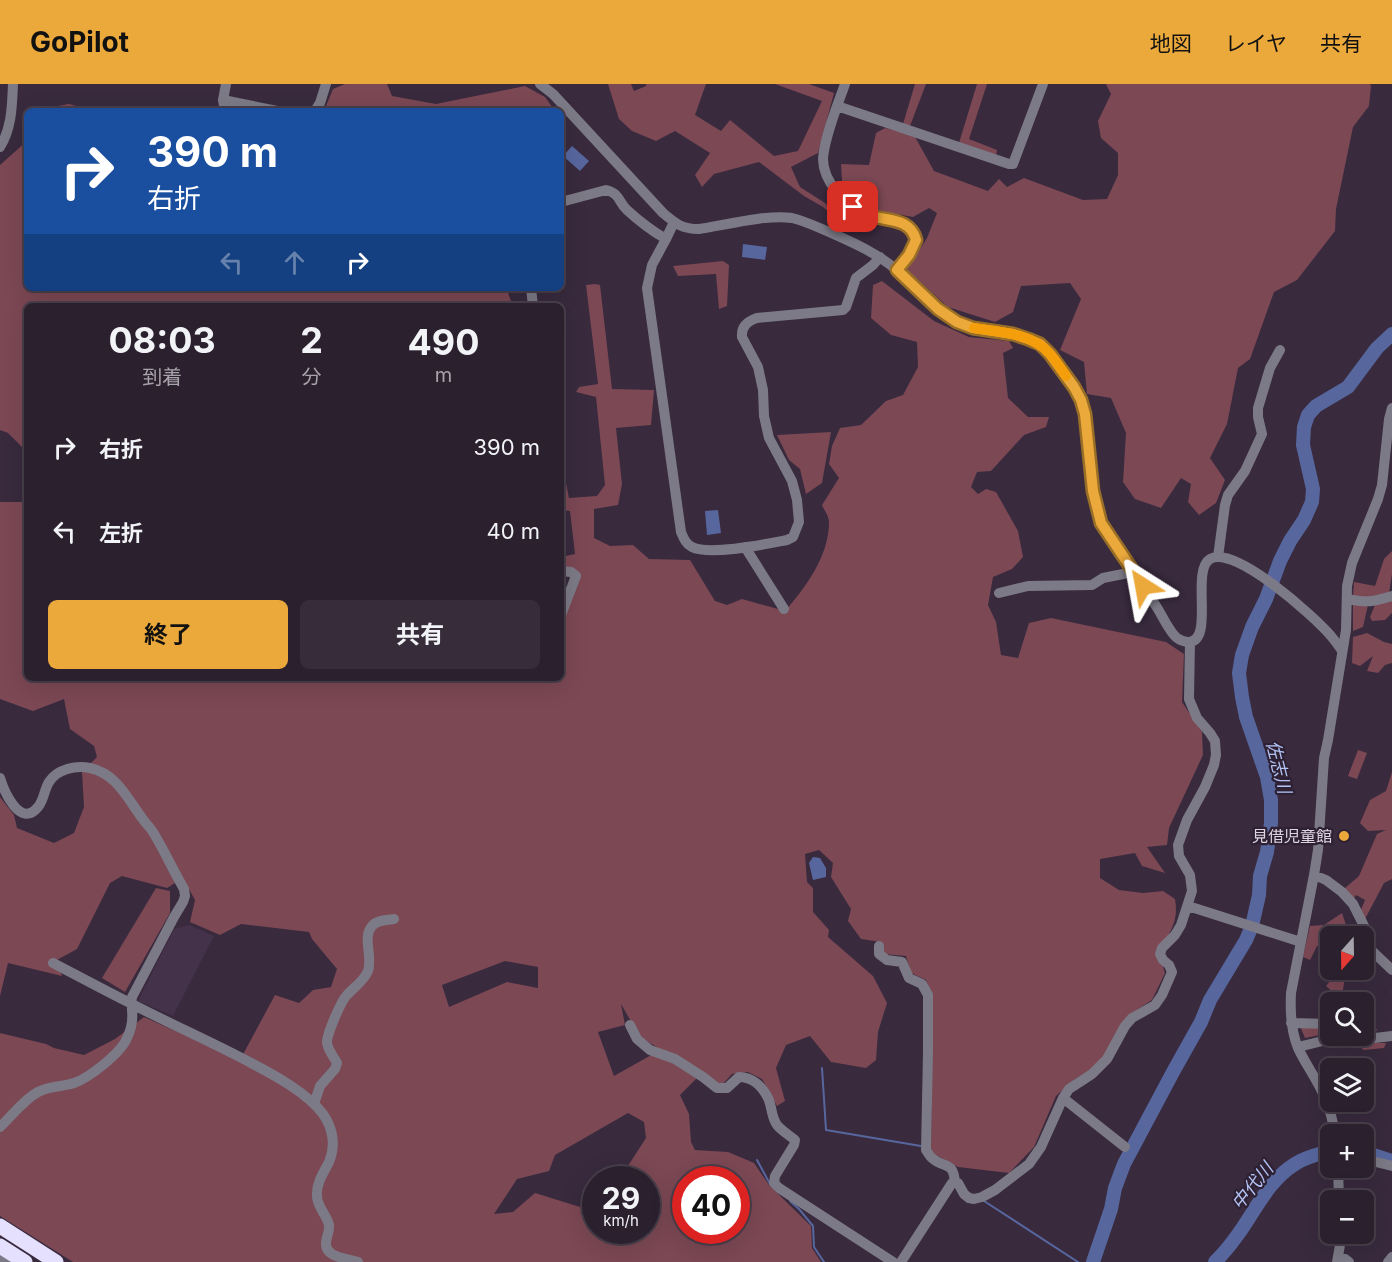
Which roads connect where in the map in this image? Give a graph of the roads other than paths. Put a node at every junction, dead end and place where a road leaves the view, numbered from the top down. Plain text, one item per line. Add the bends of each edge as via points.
1 (13, 84) edge
2 (226, 84) edge
3 (316, 84) edge
4 (327, 84) edge
5 (540, 84) edge
6 (845, 84) edge
7 (1043, 84) edge
8 (224, 105) edge
9 (837, 106) junction
10 (250, 108) edge
11 (317, 108) edge
12 (0, 147) edge
13 (564, 201) edge
14 (674, 222) junction
15 (666, 239) junction
16 (880, 257) junction
17 (897, 270) junction
18 (1280, 350) dead end
19 (1392, 408) edge
20 (745, 547) junction
21 (1218, 557) junction
22 (564, 571) edge
23 (1133, 572) junction
24 (999, 593) dead end
25 (1392, 596) edge
26 (1347, 598) junction
27 (564, 607) edge
28 (784, 609) dead end
29 (1190, 642) junction
30 (1342, 651) junction
31 (0, 778) edge
32 (1314, 875) junction
33 (1188, 906) junction
34 (394, 919) dead end
35 (1301, 942) junction
36 (879, 946) dead end
37 (53, 963) dead end
38 (1392, 970) edge
39 (130, 1004) junction
40 (1291, 1023) junction
41 (1320, 1024) edge
42 (630, 1025) dead end
43 (1392, 1036) edge
44 (1375, 1038) joint
45 (1298, 1047) junction
46 (1063, 1098) junction
47 (314, 1104) junction
48 (1333, 1124) edge
49 (0, 1128) edge
50 (1125, 1146) dead end
51 (1374, 1162) edge
52 (1392, 1166) edge
53 (955, 1182) junction
54 (0, 1226) edge
55 (1339, 1244) edge
56 (0, 1246) edge
57 (1392, 1257) edge
58 (0, 1258) edge
59 (1338, 1260) edge
60 (6, 1262) edge
61 (25, 1262) edge
62 (56, 1262) edge
63 (358, 1262) edge
64 (893, 1262) edge
65 (902, 1262) edge
66 (1349, 1262) edge
67 (1388, 1262) edge

1 - 12 street via 10,123
2 - 8 street
3 - 4 street
4 - 11 street
5 - 14 street
6 - 9 street
7 - 9 street via 1013,164
8 - 10 street
9 - 17 street via 824,152 827,177 853,207 912,230 916,240
13 - 15 street via 606,190 613,192 623,207
14 - 15 street
14 - 16 street via 699,229 791,218
15 - 20 street via 652,265 647,288 681,532 693,548
16 - 17 street
16 - 20 street via 856,278 843,310 757,318 743,327 742,337 758,367 769,438 792,481 799,522 793,537 787,540
17 - 23 street via 957,322 1028,339 1050,354 1081,400 1099,517
18 - 21 street via 1258,408 1262,435 1225,505
19 - 26 street via 1382,485 1352,563
20 - 28 street
21 - 29 street via 1204,565 1202,624 1199,634
21 - 30 street via 1241,563 1279,588
22 - 27 street via 576,576
23 - 24 street via 1103,578 1092,585 1028,586
23 - 29 street via 1175,637
25 - 26 street via 1372,602
26 - 30 street
29 - 33 street via 1189,699 1197,718 1215,741 1216,755 1178,845 1192,882
30 - 32 street via 1324,758
31 - 39 street via 13,806 31,813 54,776 63,770 90,768 124,790 152,831 185,896
32 - 35 street
32 - 38 street via 1326,880 1353,904 1368,934 1369,948
33 - 35 street
33 - 46 street via 1181,925 1160,954 1172,972 1162,995 1155,1005 1132,1018 1107,1059
34 - 47 street via 376,922 368,933 368,971 341,1003 327,1041 337,1063 320,1086
35 - 40 street via 1291,993
36 - 53 street via 879,954 887,960 902,962 909,978 922,984 928,995 926,1150 931,1158 954,1172
37 - 39 street
39 - 47 street via 267,1071
39 - 49 street via 131,1028 122,1047 93,1073 74,1083 37,1093
40 - 41 street
40 - 45 street
42 - 64 street via 637,1039 650,1050 675,1059 717,1089 727,1088 739,1077 754,1080 768,1098 773,1119 795,1140 774,1183
43 - 44 street
44 - 45 street via 1339,1037
45 - 48 street via 1325,1097
46 - 50 street
46 - 53 street via 1029,1164 995,1190 974,1199
47 - 63 street via 324,1115 334,1143 316,1194 328,1222 326,1245 331,1255
51 - 52 street
53 - 65 street
54 - 62 highway
55 - 59 street
56 - 61 highway
57 - 67 street
58 - 60 street
59 - 66 street

